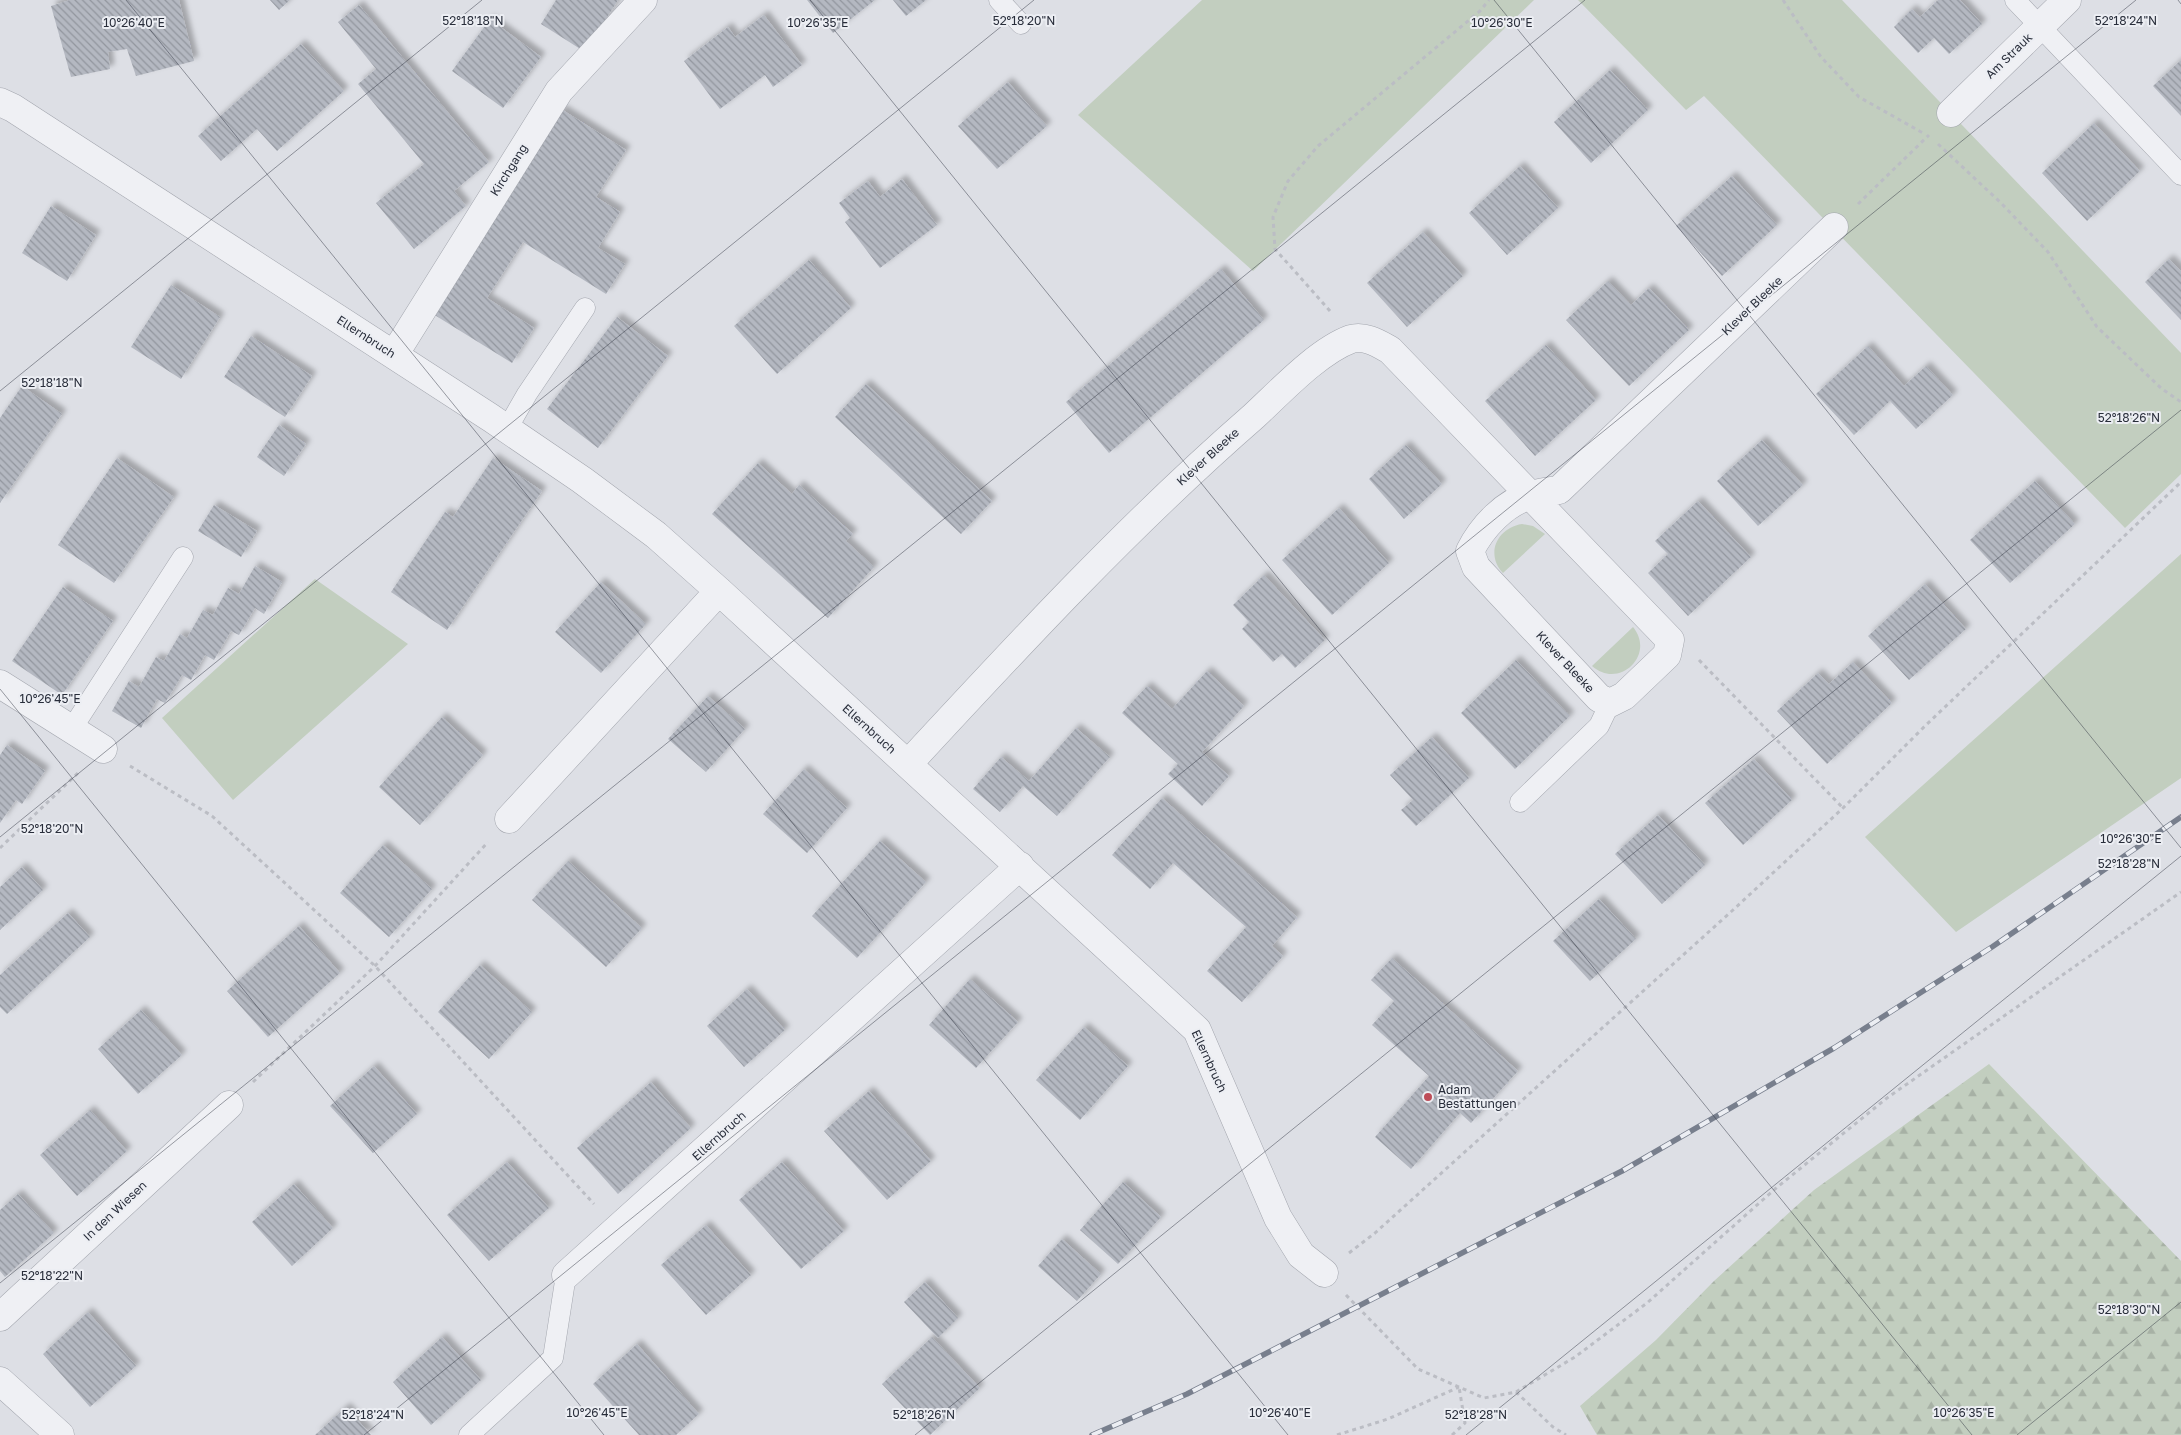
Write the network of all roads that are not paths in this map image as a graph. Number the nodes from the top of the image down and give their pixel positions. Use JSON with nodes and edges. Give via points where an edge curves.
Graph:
{"nodes":[{"id":1,"x":643,"y":0,"type":"edge"},
{"id":2,"x":999,"y":0,"type":"edge"},
{"id":3,"x":2015,"y":0,"type":"edge"},
{"id":4,"x":2067,"y":0,"type":"edge"},
{"id":5,"x":1021,"y":24,"type":"dead end"},
{"id":6,"x":2040,"y":26,"type":"junction"},
{"id":7,"x":0,"y":102,"type":"edge"},
{"id":8,"x":1951,"y":113,"type":"road end"},
{"id":9,"x":2181,"y":175,"type":"edge"},
{"id":10,"x":1834,"y":227,"type":"road end"},
{"id":11,"x":585,"y":308,"type":"dead end"},
{"id":12,"x":394,"y":355,"type":"junction"},
{"id":13,"x":507,"y":429,"type":"junction"},
{"id":14,"x":1531,"y":495,"type":"junction"},
{"id":15,"x":183,"y":557,"type":"dead end"},
{"id":16,"x":719,"y":591,"type":"junction"},
{"id":17,"x":0,"y":684,"type":"edge"},
{"id":18,"x":1610,"y":703,"type":"junction"},
{"id":19,"x":71,"y":730,"type":"junction"},
{"id":20,"x":103,"y":749,"type":"road end"},
{"id":21,"x":908,"y":764,"type":"junction"},
{"id":22,"x":1520,"y":802,"type":"dead end"},
{"id":23,"x":509,"y":819,"type":"road end"},
{"id":24,"x":1020,"y":866,"type":"junction"},
{"id":25,"x":229,"y":1105,"type":"road end"},
{"id":26,"x":1324,"y":1273,"type":"road end"},
{"id":27,"x":566,"y":1275,"type":"joint"},
{"id":28,"x":0,"y":1317,"type":"edge"},
{"id":29,"x":0,"y":1381,"type":"edge"},
{"id":30,"x":60,"y":1435,"type":"edge"},
{"id":31,"x":470,"y":1435,"type":"edge"}],
"edges":[{"from":1,"to":12,"type":"street","name":"Kirchgang","via":[[559,91]]},
{"from":2,"to":5,"type":"lane"},
{"from":3,"to":6,"type":"lane"},
{"from":4,"to":6,"type":"street","name":"Am Strauk"},
{"from":6,"to":8,"type":"street","name":"Am Strauk"},
{"from":6,"to":9,"type":"lane"},
{"from":7,"to":12,"type":"street","name":"Ellernbruch"},
{"from":10,"to":14,"type":"street","name":"Klever Bleeke","via":[[1559,490]]},
{"from":11,"to":13,"type":"lane"},
{"from":12,"to":13,"type":"street","name":"Ellernbruch"},
{"from":13,"to":16,"type":"street","name":"Ellernbruch","via":[[656,535]]},
{"from":14,"to":18,"type":"street","via":[[1670,640],[1667,655],[1624,696]]},
{"from":14,"to":18,"type":"street","name":"Klever Bleeke","via":[[1509,505],[1478,534],[1470,551],[1476,567],[1599,698]]},
{"from":14,"to":21,"type":"street","name":"Klever Bleeke","via":[[1390,350],[1372,340],[1353,338],[1324,354],[1191,471],[1050,610]]},
{"from":15,"to":19,"type":"lane"},
{"from":16,"to":21,"type":"street","name":"Ellernbruch"},
{"from":16,"to":23,"type":"street"},
{"from":17,"to":19,"type":"street"},
{"from":18,"to":22,"type":"lane","via":[[1599,726]]},
{"from":19,"to":20,"type":"street"},
{"from":21,"to":24,"type":"street","name":"Ellernbruch"},
{"from":24,"to":26,"type":"street","name":"Ellernbruch","via":[[1197,1030],[1278,1218],[1301,1255]]},
{"from":24,"to":27,"type":"street","name":"Ellernbruch"},
{"from":25,"to":28,"type":"street","name":"In den Wiesen"},
{"from":27,"to":31,"type":"lane","name":"Ellernbruch","via":[[553,1358]]},
{"from":29,"to":30,"type":"street"}]}
